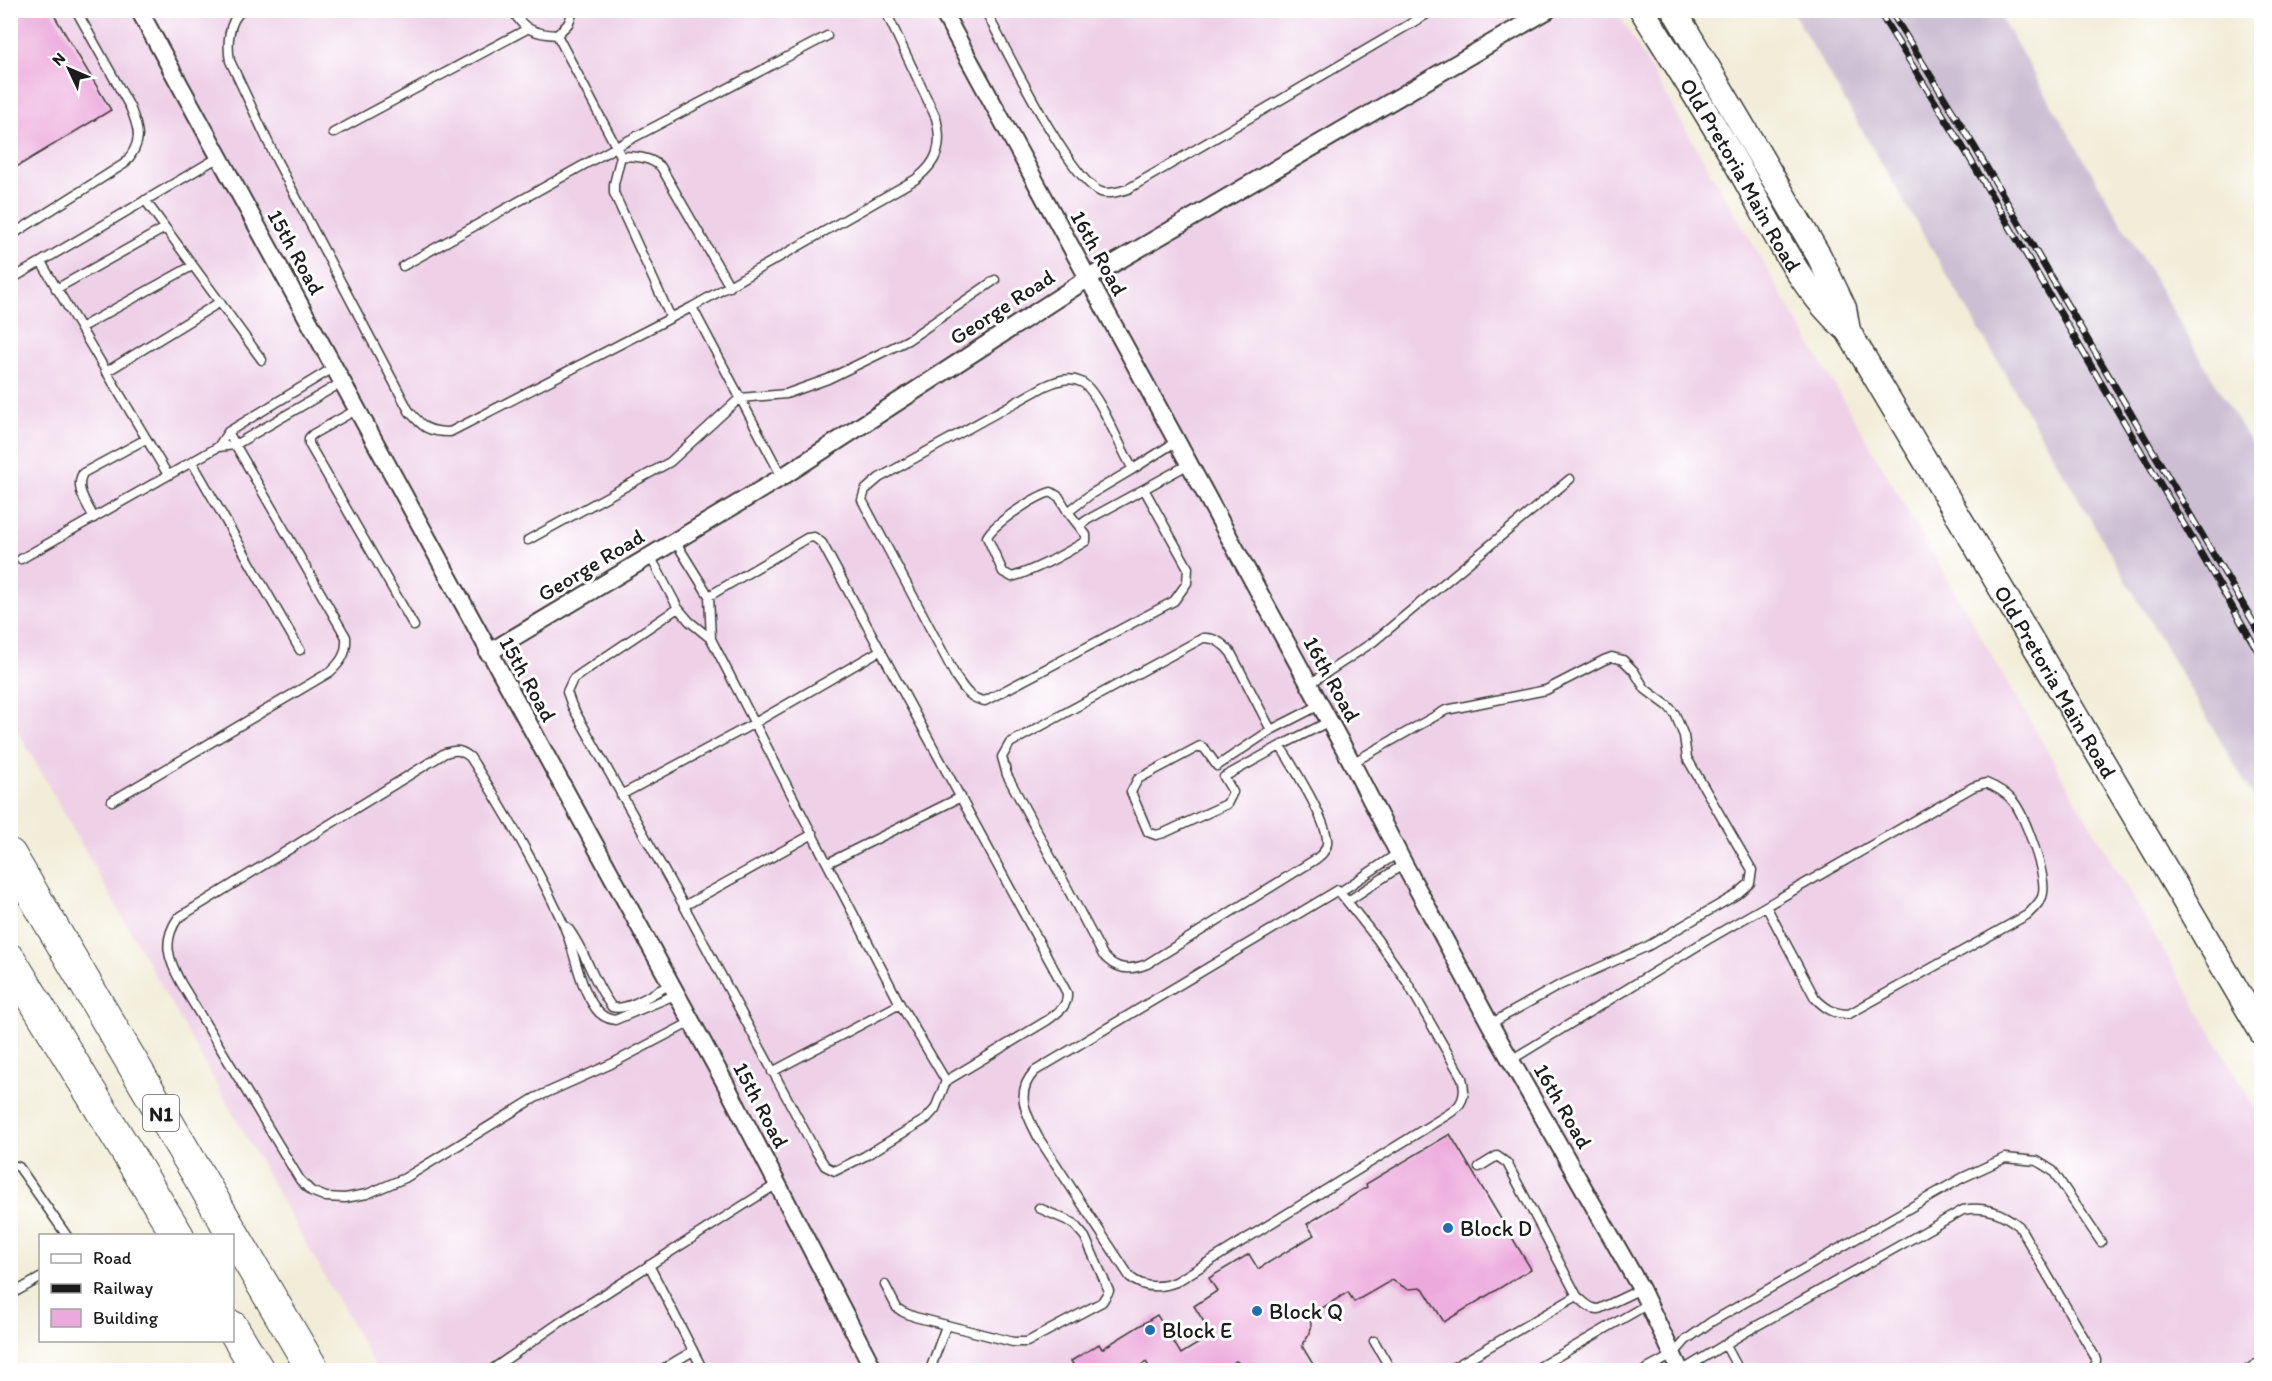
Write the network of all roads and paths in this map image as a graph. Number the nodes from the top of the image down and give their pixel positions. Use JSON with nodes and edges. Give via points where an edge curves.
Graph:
{"nodes":[{"id":1,"x":76,"y":10,"type":"edge"},
{"id":2,"x":139,"y":10,"type":"edge"},
{"id":3,"x":242,"y":10,"type":"edge"},
{"id":4,"x":513,"y":10,"type":"edge"},
{"id":5,"x":574,"y":10,"type":"edge"},
{"id":6,"x":885,"y":10,"type":"edge"},
{"id":7,"x":942,"y":10,"type":"edge"},
{"id":8,"x":985,"y":10,"type":"edge"},
{"id":9,"x":1434,"y":10,"type":"edge"},
{"id":10,"x":1548,"y":10,"type":"edge"},
{"id":11,"x":1642,"y":10,"type":"edge"},
{"id":12,"x":1674,"y":10,"type":"edge"},
{"id":13,"x":527,"y":29,"type":"junction"},
{"id":14,"x":557,"y":35,"type":"junction"},
{"id":15,"x":827,"y":36,"type":"dead end"},
{"id":16,"x":333,"y":133,"type":"dead end"},
{"id":17,"x":616,"y":147,"type":"junction"},
{"id":18,"x":621,"y":156,"type":"junction"},
{"id":19,"x":219,"y":157,"type":"junction"},
{"id":20,"x":145,"y":200,"type":"junction"},
{"id":21,"x":165,"y":228,"type":"junction"},
{"id":22,"x":10,"y":236,"type":"edge"},
{"id":23,"x":41,"y":262,"type":"junction"},
{"id":24,"x":192,"y":266,"type":"junction"},
{"id":25,"x":403,"y":266,"type":"dead end"},
{"id":26,"x":1087,"y":279,"type":"junction"},
{"id":27,"x":10,"y":280,"type":"edge"},
{"id":28,"x":995,"y":280,"type":"dead end"},
{"id":29,"x":730,"y":287,"type":"junction"},
{"id":30,"x":56,"y":289,"type":"junction"},
{"id":31,"x":220,"y":302,"type":"junction"},
{"id":32,"x":692,"y":307,"type":"junction"},
{"id":33,"x":671,"y":318,"type":"junction"},
{"id":34,"x":80,"y":328,"type":"junction"},
{"id":35,"x":1848,"y":331,"type":"junction"},
{"id":36,"x":262,"y":360,"type":"dead end"},
{"id":37,"x":106,"y":372,"type":"junction"},
{"id":38,"x":337,"y":375,"type":"junction"},
{"id":39,"x":740,"y":398,"type":"junction"},
{"id":40,"x":356,"y":410,"type":"junction"},
{"id":41,"x":228,"y":432,"type":"junction"},
{"id":42,"x":146,"y":439,"type":"junction"},
{"id":43,"x":1177,"y":441,"type":"junction"},
{"id":44,"x":235,"y":445,"type":"junction"},
{"id":45,"x":218,"y":447,"type":"junction"},
{"id":46,"x":192,"y":462,"type":"junction"},
{"id":47,"x":1189,"y":464,"type":"junction"},
{"id":48,"x":1133,"y":469,"type":"junction"},
{"id":49,"x":168,"y":475,"type":"junction"},
{"id":50,"x":782,"y":477,"type":"junction"},
{"id":51,"x":1570,"y":479,"type":"dead end"},
{"id":52,"x":1144,"y":489,"type":"junction"},
{"id":53,"x":1068,"y":512,"type":"junction"},
{"id":54,"x":94,"y":518,"type":"junction"},
{"id":55,"x":1079,"y":526,"type":"junction"},
{"id":56,"x":528,"y":540,"type":"dead end"},
{"id":57,"x":675,"y":541,"type":"junction"},
{"id":58,"x":650,"y":556,"type":"junction"},
{"id":59,"x":21,"y":559,"type":"dead end"},
{"id":60,"x":709,"y":596,"type":"junction"},
{"id":61,"x":678,"y":608,"type":"junction"},
{"id":62,"x":414,"y":626,"type":"dead end"},
{"id":63,"x":711,"y":639,"type":"junction"},
{"id":64,"x":300,"y":650,"type":"dead end"},
{"id":65,"x":881,"y":650,"type":"junction"},
{"id":66,"x":488,"y":652,"type":"junction"},
{"id":67,"x":1308,"y":685,"type":"junction"},
{"id":68,"x":1320,"y":705,"type":"junction"},
{"id":69,"x":1330,"y":721,"type":"junction"},
{"id":70,"x":753,"y":724,"type":"junction"},
{"id":71,"x":1271,"y":730,"type":"junction"},
{"id":72,"x":1280,"y":746,"type":"junction"},
{"id":73,"x":1352,"y":763,"type":"junction"},
{"id":74,"x":1217,"y":766,"type":"junction"},
{"id":75,"x":1224,"y":777,"type":"junction"},
{"id":76,"x":621,"y":795,"type":"junction"},
{"id":77,"x":961,"y":797,"type":"junction"},
{"id":78,"x":112,"y":801,"type":"dead end"},
{"id":79,"x":813,"y":834,"type":"junction"},
{"id":80,"x":10,"y":855,"type":"edge"},
{"id":81,"x":1401,"y":859,"type":"junction"},
{"id":82,"x":828,"y":863,"type":"junction"},
{"id":83,"x":1340,"y":892,"type":"junction"},
{"id":84,"x":1348,"y":901,"type":"junction"},
{"id":85,"x":684,"y":906,"type":"junction"},
{"id":86,"x":1766,"y":906,"type":"junction"},
{"id":87,"x":562,"y":920,"type":"junction"},
{"id":88,"x":10,"y":960,"type":"edge"},
{"id":89,"x":672,"y":990,"type":"junction"},
{"id":90,"x":900,"y":1004,"type":"junction"},
{"id":91,"x":691,"y":1022,"type":"junction"},
{"id":92,"x":1490,"y":1024,"type":"junction"},
{"id":93,"x":2262,"y":1033,"type":"edge"},
{"id":94,"x":1511,"y":1060,"type":"junction"},
{"id":95,"x":772,"y":1072,"type":"junction"},
{"id":96,"x":946,"y":1081,"type":"junction"},
{"id":97,"x":10,"y":1164,"type":"edge"},
{"id":98,"x":1479,"y":1167,"type":"dead end"},
{"id":99,"x":777,"y":1184,"type":"junction"},
{"id":100,"x":1039,"y":1208,"type":"dead end"},
{"id":101,"x":66,"y":1234,"type":"edge"},
{"id":102,"x":177,"y":1234,"type":"edge"},
{"id":103,"x":233,"y":1234,"type":"edge"},
{"id":104,"x":234,"y":1236,"type":"edge"},
{"id":105,"x":2101,"y":1242,"type":"dead end"},
{"id":106,"x":649,"y":1265,"type":"junction"},
{"id":107,"x":39,"y":1279,"type":"edge"},
{"id":108,"x":885,"y":1285,"type":"dead end"},
{"id":109,"x":10,"y":1295,"type":"edge"},
{"id":110,"x":1577,"y":1296,"type":"junction"},
{"id":111,"x":1645,"y":1296,"type":"junction"},
{"id":112,"x":946,"y":1326,"type":"junction"},
{"id":113,"x":234,"y":1330,"type":"edge"},
{"id":114,"x":1374,"y":1341,"type":"dead end"},
{"id":115,"x":1725,"y":1344,"type":"junction"},
{"id":116,"x":693,"y":1351,"type":"junction"},
{"id":117,"x":1673,"y":1355,"type":"junction"},
{"id":118,"x":2262,"y":1360,"type":"edge"},
{"id":119,"x":258,"y":1371,"type":"edge"},
{"id":120,"x":313,"y":1371,"type":"edge"},
{"id":121,"x":491,"y":1371,"type":"edge"},
{"id":122,"x":661,"y":1371,"type":"edge"},
{"id":123,"x":703,"y":1371,"type":"edge"},
{"id":124,"x":874,"y":1371,"type":"edge"},
{"id":125,"x":930,"y":1371,"type":"edge"},
{"id":126,"x":1391,"y":1371,"type":"edge"},
{"id":127,"x":1449,"y":1371,"type":"edge"},
{"id":128,"x":1534,"y":1371,"type":"edge"},
{"id":129,"x":1645,"y":1371,"type":"edge"},
{"id":130,"x":1682,"y":1371,"type":"edge"},
{"id":131,"x":1739,"y":1371,"type":"edge"},
{"id":132,"x":2096,"y":1371,"type":"edge"},
{"id":133,"x":2247,"y":1371,"type":"edge"}],
"edges":[{"from":1,"to":22,"type":"lane","via":[[130,106],[139,139],[124,164]]},
{"from":2,"to":19,"type":"street","name":"15th Road"},
{"from":3,"to":33,"type":"lane","via":[[232,25],[230,61],[277,161],[408,411],[423,427],[450,432]]},
{"from":4,"to":13,"type":"lane"},
{"from":5,"to":14,"type":"lane"},
{"from":6,"to":29,"type":"lane","via":[[936,118],[940,133],[935,158],[916,179]]},
{"from":7,"to":26,"type":"street","name":"16th Road"},
{"from":8,"to":9,"type":"lane","via":[[1066,156],[1082,178],[1103,193],[1128,189]]},
{"from":10,"to":26,"type":"street","name":"George Road"},
{"from":11,"to":35,"type":"main road","name":"Old Pretoria Main Road","via":[[1795,266],[1823,307]]},
{"from":12,"to":35,"type":"main road","name":"Old Pretoria Main Road","via":[[1814,247],[1838,292]]},
{"from":13,"to":14,"type":"lane"},
{"from":13,"to":16,"type":"lane"},
{"from":14,"to":17,"type":"lane"},
{"from":15,"to":17,"type":"lane"},
{"from":17,"to":18,"type":"lane"},
{"from":17,"to":25,"type":"lane"},
{"from":18,"to":29,"type":"lane","via":[[645,157],[661,167]]},
{"from":18,"to":33,"type":"lane","via":[[614,193]]},
{"from":19,"to":20,"type":"lane"},
{"from":19,"to":38,"type":"street","name":"15th Road"},
{"from":20,"to":21,"type":"lane"},
{"from":20,"to":23,"type":"lane"},
{"from":21,"to":24,"type":"lane"},
{"from":21,"to":30,"type":"lane"},
{"from":23,"to":27,"type":"lane"},
{"from":23,"to":30,"type":"lane"},
{"from":24,"to":31,"type":"lane"},
{"from":24,"to":34,"type":"lane"},
{"from":26,"to":43,"type":"street","name":"16th Road"},
{"from":26,"to":50,"type":"street","name":"George Road"},
{"from":28,"to":39,"type":"lane","via":[[908,340],[828,379],[786,394]]},
{"from":29,"to":32,"type":"lane"},
{"from":30,"to":34,"type":"lane"},
{"from":31,"to":36,"type":"lane"},
{"from":31,"to":37,"type":"lane"},
{"from":32,"to":33,"type":"lane"},
{"from":32,"to":39,"type":"lane"},
{"from":34,"to":37,"type":"lane"},
{"from":35,"to":93,"type":"main road","name":"Old Pretoria Main Road"},
{"from":37,"to":42,"type":"lane"},
{"from":38,"to":40,"type":"street","name":"15th Road"},
{"from":38,"to":41,"type":"lane"},
{"from":38,"to":44,"type":"lane"},
{"from":39,"to":50,"type":"lane"},
{"from":39,"to":56,"type":"lane","via":[[670,462]]},
{"from":40,"to":62,"type":"lane","via":[[313,434],[309,444]]},
{"from":40,"to":66,"type":"street","name":"15th Road"},
{"from":41,"to":44,"type":"lane"},
{"from":41,"to":45,"type":"lane"},
{"from":42,"to":49,"type":"lane"},
{"from":42,"to":54,"type":"lane","via":[[83,474],[79,488]]},
{"from":43,"to":47,"type":"street","name":"16th Road"},
{"from":43,"to":48,"type":"lane"},
{"from":44,"to":45,"type":"lane"},
{"from":44,"to":78,"type":"lane","via":[[346,637],[347,650],[330,672]]},
{"from":45,"to":46,"type":"lane"},
{"from":46,"to":49,"type":"lane"},
{"from":46,"to":64,"type":"lane"},
{"from":47,"to":52,"type":"lane"},
{"from":47,"to":67,"type":"street","name":"16th Road"},
{"from":48,"to":52,"type":"lane","via":[[1087,386],[1066,379],[1045,386],[879,478],[865,490],[862,500],[956,677],[970,696],[985,701],[1174,601],[1182,593],[1188,583],[1188,568]]},
{"from":48,"to":53,"type":"lane"},
{"from":49,"to":54,"type":"lane"},
{"from":50,"to":57,"type":"street","name":"George Road"},
{"from":51,"to":67,"type":"lane","via":[[1373,642]]},
{"from":52,"to":55,"type":"lane"},
{"from":53,"to":55,"type":"lane"},
{"from":53,"to":55,"type":"lane","via":[[1051,492],[990,532],[989,545],[1003,572],[1012,577],[1054,560],[1087,538]]},
{"from":54,"to":59,"type":"lane"},
{"from":57,"to":58,"type":"street","name":"George Road"},
{"from":57,"to":60,"type":"lane"},
{"from":58,"to":61,"type":"lane"},
{"from":58,"to":66,"type":"street","name":"George Road"},
{"from":60,"to":63,"type":"lane"},
{"from":60,"to":65,"type":"lane","via":[[795,543],[814,537],[831,557]]},
{"from":61,"to":63,"type":"lane"},
{"from":61,"to":76,"type":"lane","via":[[569,685],[572,706]]},
{"from":63,"to":70,"type":"lane"},
{"from":65,"to":70,"type":"lane"},
{"from":65,"to":77,"type":"lane"},
{"from":66,"to":89,"type":"street","name":"15th Road"},
{"from":67,"to":68,"type":"street","name":"16th Road"},
{"from":68,"to":69,"type":"street","name":"16th Road"},
{"from":68,"to":71,"type":"lane"},
{"from":69,"to":72,"type":"lane"},
{"from":69,"to":73,"type":"street","name":"16th Road"},
{"from":70,"to":76,"type":"lane"},
{"from":70,"to":79,"type":"lane"},
{"from":71,"to":72,"type":"lane","via":[[1231,654],[1209,637],[1190,643],[1010,743],[1005,750],[1003,764],[1007,775],[1111,963],[1129,970],[1147,964],[1325,850],[1324,825]]},
{"from":71,"to":74,"type":"lane"},
{"from":72,"to":75,"type":"lane"},
{"from":73,"to":81,"type":"street","name":"16th Road"},
{"from":73,"to":92,"type":"lane","via":[[1446,710],[1546,690],[1612,657],[1629,665],[1645,689],[1675,714],[1688,758],[1752,870],[1750,883],[1648,946],[1558,986]]},
{"from":74,"to":75,"type":"lane"},
{"from":74,"to":75,"type":"lane","via":[[1200,746],[1138,779],[1131,792],[1148,832],[1164,833],[1227,804],[1233,792]]},
{"from":76,"to":85,"type":"lane"},
{"from":77,"to":82,"type":"lane"},
{"from":77,"to":96,"type":"lane","via":[[1063,985],[1068,1001],[1048,1020]]},
{"from":79,"to":82,"type":"lane"},
{"from":79,"to":85,"type":"lane"},
{"from":80,"to":103,"type":"highway","number":"N1"},
{"from":81,"to":83,"type":"lane"},
{"from":81,"to":84,"type":"lane"},
{"from":81,"to":92,"type":"street","name":"16th Road"},
{"from":82,"to":90,"type":"lane"},
{"from":83,"to":84,"type":"lane"},
{"from":83,"to":84,"type":"lane","via":[[1334,891],[1029,1077],[1022,1096],[1027,1117],[1137,1283],[1162,1287],[1176,1282],[1447,1115],[1463,1100],[1464,1085],[1457,1068],[1407,982]]},
{"from":85,"to":95,"type":"lane"},
{"from":86,"to":86,"type":"lane","via":[[1986,783],[2002,790],[2014,802],[2043,877],[2042,897],[2027,915],[1849,1014],[1836,1014],[1815,998]]},
{"from":86,"to":94,"type":"lane"},
{"from":87,"to":89,"type":"lane","via":[[612,1006],[621,1008]]},
{"from":87,"to":89,"type":"lane","via":[[584,989],[605,1017],[627,1017]]},
{"from":87,"to":91,"type":"lane","via":[[479,771],[470,757],[454,750],[178,918],[167,940],[167,954],[300,1180],[311,1191],[326,1197],[367,1194],[405,1178],[535,1098]]},
{"from":88,"to":102,"type":"highway","number":"N1"},
{"from":89,"to":91,"type":"street","name":"15th Road"},
{"from":90,"to":95,"type":"lane"},
{"from":90,"to":96,"type":"lane"},
{"from":91,"to":99,"type":"street","name":"15th Road"},
{"from":92,"to":94,"type":"street","name":"16th Road"},
{"from":94,"to":111,"type":"street","name":"16th Road"},
{"from":95,"to":96,"type":"lane","via":[[825,1166],[835,1171],[926,1119],[935,1109]]},
{"from":97,"to":101,"type":"lane","via":[[20,1167]]},
{"from":98,"to":110,"type":"lane","via":[[1497,1156],[1507,1163]]},
{"from":99,"to":106,"type":"lane"},
{"from":99,"to":124,"type":"street","name":"15th Road"},
{"from":100,"to":112,"type":"lane","via":[[1073,1223],[1085,1237],[1108,1291],[1102,1302],[1027,1342]]},
{"from":104,"to":120,"type":"highway","number":"N1"},
{"from":105,"to":117,"type":"lane","via":[[2053,1171],[2037,1161],[2005,1158],[1962,1178],[1711,1322]]},
{"from":106,"to":116,"type":"lane"},
{"from":106,"to":121,"type":"lane"},
{"from":107,"to":109,"type":"lane"},
{"from":108,"to":112,"type":"lane","via":[[897,1308]]},
{"from":110,"to":111,"type":"lane","via":[[1598,1309]]},
{"from":110,"to":127,"type":"lane"},
{"from":111,"to":117,"type":"street","name":"16th Road"},
{"from":111,"to":128,"type":"lane"},
{"from":112,"to":125,"type":"lane"},
{"from":113,"to":119,"type":"highway"},
{"from":114,"to":126,"type":"lane"},
{"from":115,"to":130,"type":"lane"},
{"from":115,"to":131,"type":"lane"},
{"from":115,"to":132,"type":"lane","via":[[1963,1210],[1978,1207],[2005,1215],[2019,1226],[2094,1355]]},
{"from":116,"to":122,"type":"lane"},
{"from":116,"to":123,"type":"lane"},
{"from":117,"to":129,"type":"lane"},
{"from":117,"to":130,"type":"street","name":"16th Road"},
{"from":118,"to":133,"type":"lane"}]}
